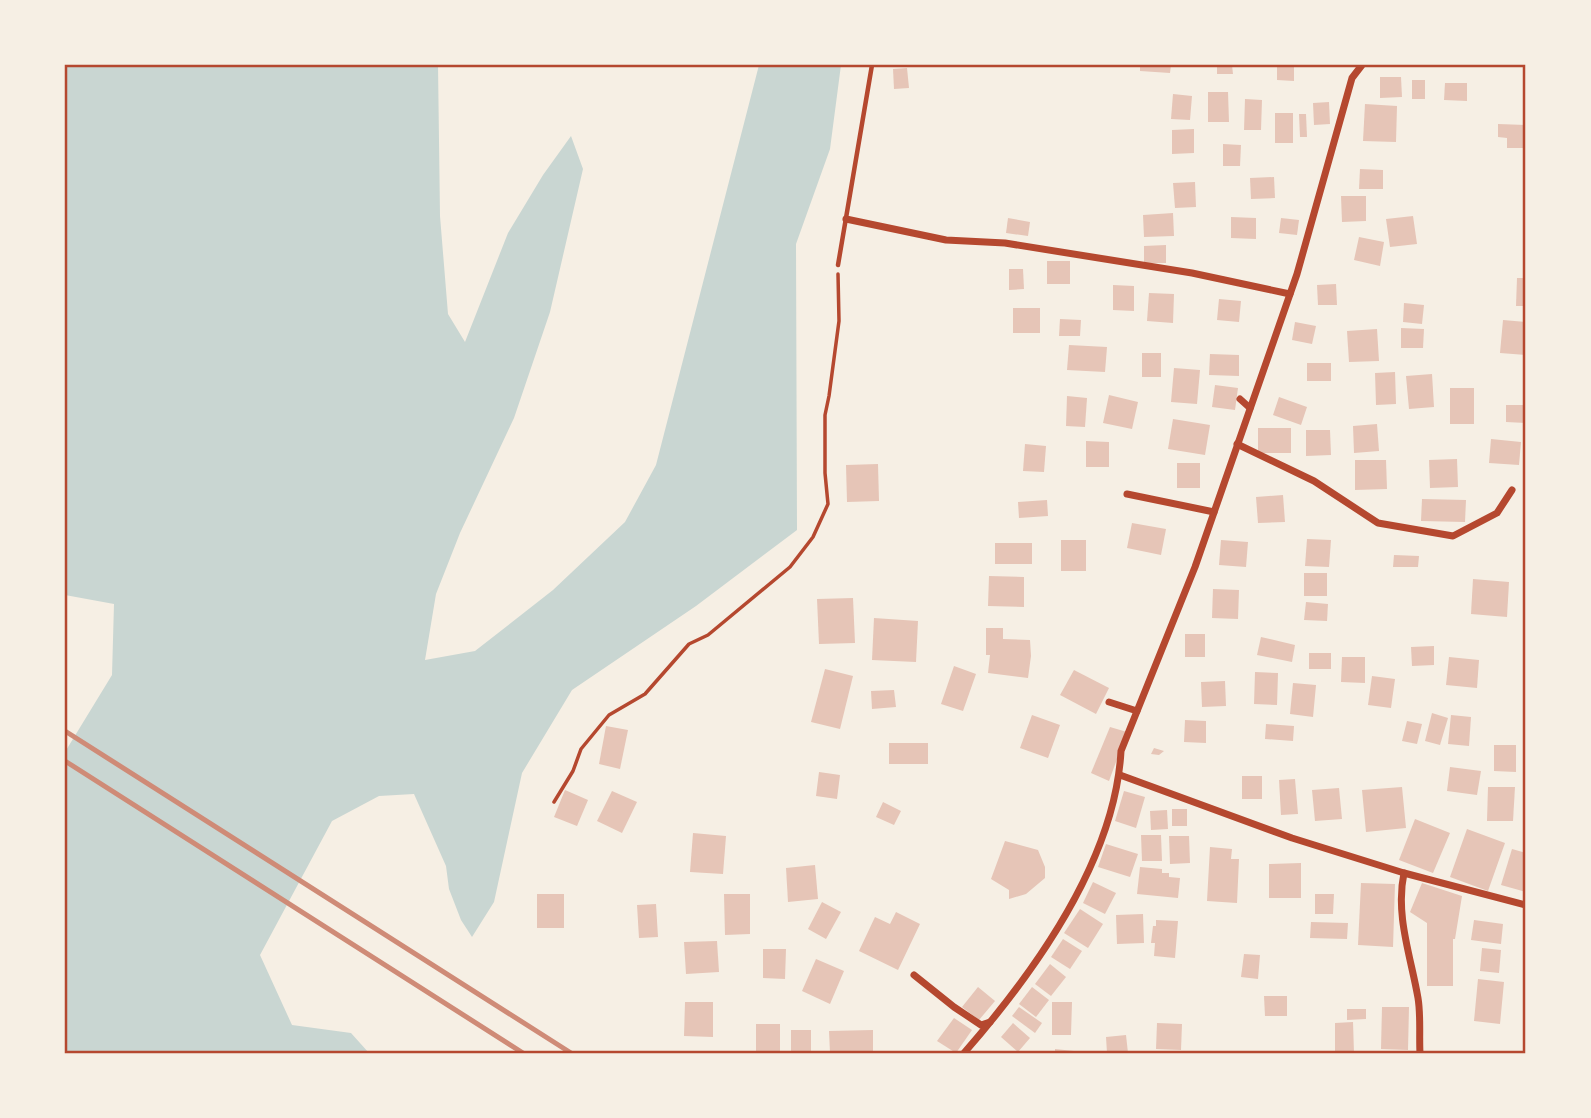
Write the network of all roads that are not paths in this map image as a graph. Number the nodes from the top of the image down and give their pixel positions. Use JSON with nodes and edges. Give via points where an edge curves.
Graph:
{"nodes":[{"id":1,"x":872,"y":65,"type":"edge"},
{"id":2,"x":1362,"y":65,"type":"edge"},
{"id":3,"x":846,"y":219,"type":"junction"},
{"id":4,"x":838,"y":265,"type":"road end"},
{"id":5,"x":1290,"y":294,"type":"junction"},
{"id":6,"x":1240,"y":399,"type":"dead end"},
{"id":7,"x":1250,"y":408,"type":"junction"},
{"id":8,"x":1237,"y":444,"type":"junction"},
{"id":9,"x":1512,"y":490,"type":"dead end"},
{"id":10,"x":1127,"y":494,"type":"dead end"},
{"id":11,"x":1214,"y":512,"type":"junction"},
{"id":12,"x":1109,"y":702,"type":"dead end"},
{"id":13,"x":1137,"y":711,"type":"junction"},
{"id":14,"x":1120,"y":775,"type":"junction"},
{"id":15,"x":1404,"y":873,"type":"junction"},
{"id":16,"x":1526,"y":905,"type":"edge"},
{"id":17,"x":914,"y":975,"type":"dead end"},
{"id":18,"x":991,"y":1022,"type":"junction"},
{"id":19,"x":964,"y":1053,"type":"edge"},
{"id":20,"x":1420,"y":1053,"type":"edge"}],
"edges":[{"from":1,"to":3,"type":"lane"},
{"from":2,"to":5,"type":"street","via":[[1352,78]]},
{"from":3,"to":4,"type":"lane"},
{"from":3,"to":5,"type":"street","via":[[946,240],[1005,243],[1192,273]]},
{"from":5,"to":7,"type":"street"},
{"from":6,"to":7,"type":"street"},
{"from":7,"to":8,"type":"street"},
{"from":8,"to":9,"type":"street","via":[[1314,481],[1378,523],[1452,536],[1497,513]]},
{"from":8,"to":11,"type":"street"},
{"from":10,"to":11,"type":"street"},
{"from":11,"to":13,"type":"street"},
{"from":12,"to":13,"type":"street"},
{"from":13,"to":14,"type":"street","via":[[1121,751]]},
{"from":14,"to":15,"type":"street"},
{"from":14,"to":18,"type":"street","via":[[1102,840],[1063,919]]},
{"from":15,"to":16,"type":"street"},
{"from":15,"to":20,"type":"street","via":[[1402,914],[1418,997]]},
{"from":17,"to":18,"type":"street","via":[[981,1025]]},
{"from":18,"to":19,"type":"street"}]}
